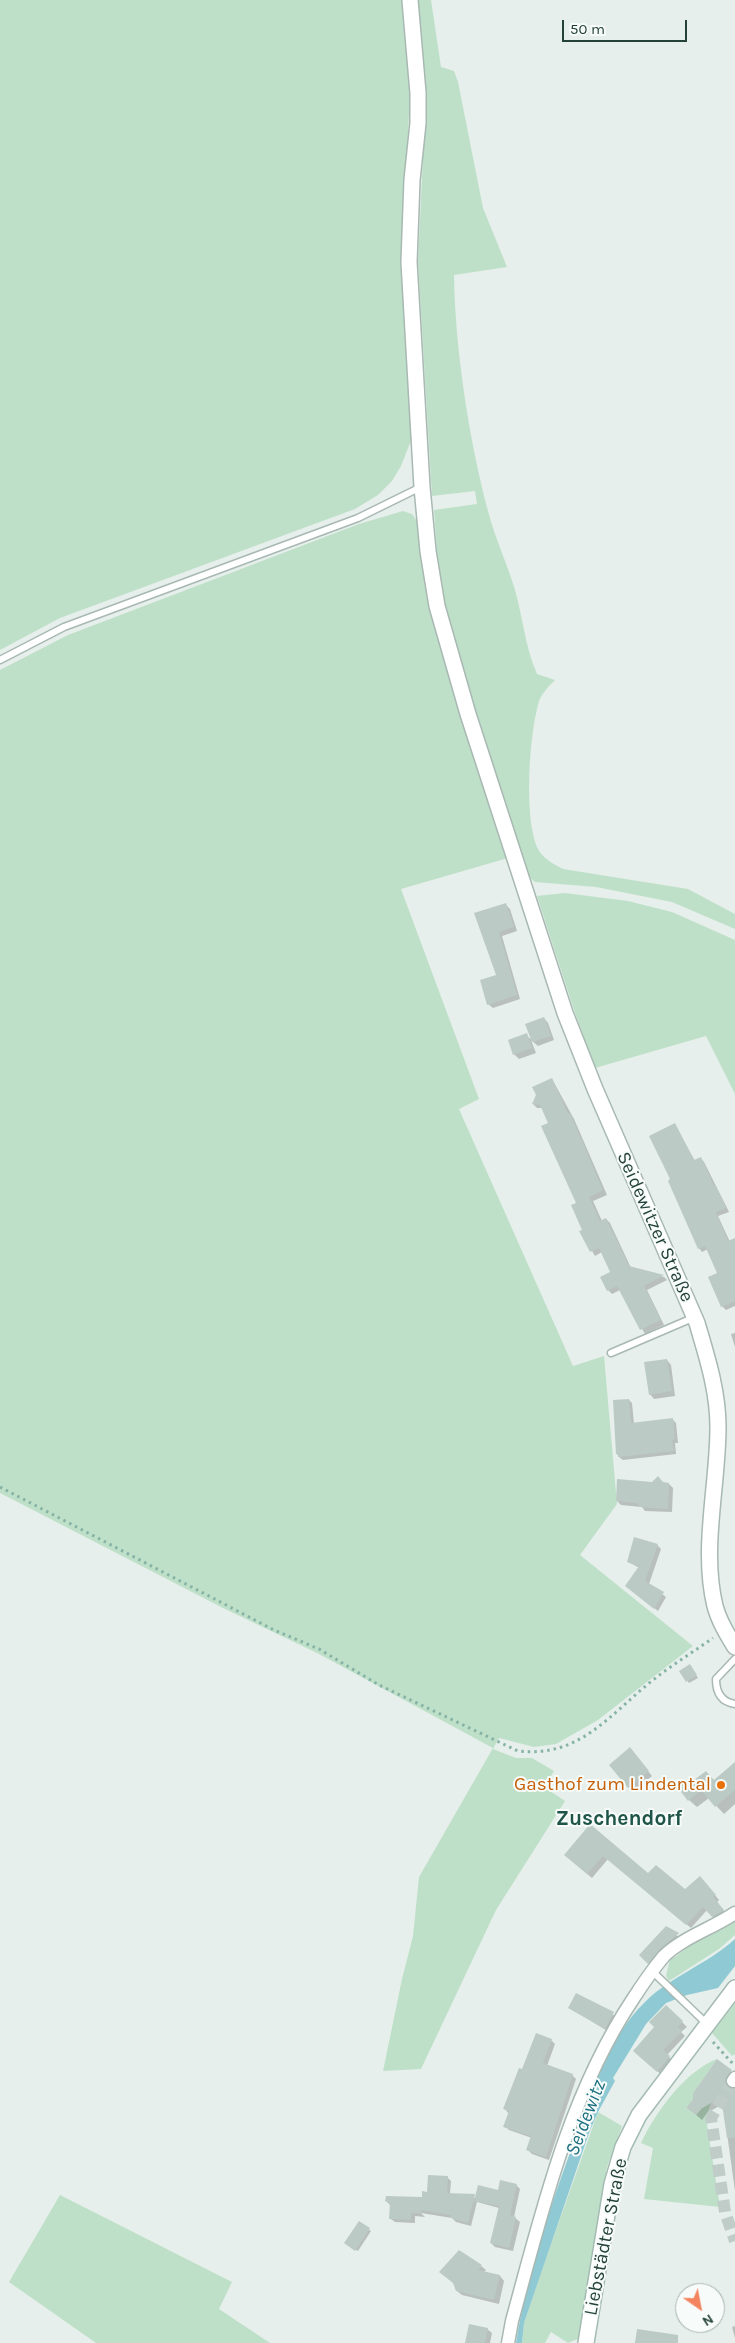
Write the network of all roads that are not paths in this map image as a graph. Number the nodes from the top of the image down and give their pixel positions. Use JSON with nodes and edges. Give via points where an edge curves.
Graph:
{"nodes":[{"id":1,"x":410,"y":0,"type":"edge"},
{"id":2,"x":422,"y":487,"type":"junction"},
{"id":3,"x":0,"y":660,"type":"edge"},
{"id":4,"x":695,"y":1317,"type":"junction"},
{"id":5,"x":611,"y":1353,"type":"dead end"},
{"id":6,"x":735,"y":1647,"type":"edge"},
{"id":7,"x":735,"y":1658,"type":"edge"},
{"id":8,"x":735,"y":1704,"type":"edge"},
{"id":9,"x":735,"y":1913,"type":"edge"},
{"id":10,"x":657,"y":1976,"type":"junction"},
{"id":11,"x":735,"y":1988,"type":"edge"},
{"id":12,"x":705,"y":2028,"type":"junction"},
{"id":13,"x":508,"y":2343,"type":"edge"},
{"id":14,"x":586,"y":2343,"type":"edge"}],
"edges":[{"from":1,"to":2,"type":"street","name":"Seidewitzer Straße","via":[[418,123],[412,180],[410,262]]},
{"from":2,"to":3,"type":"lane","via":[[358,518],[64,627]]},
{"from":2,"to":4,"type":"street","name":"Seidewitzer Straße","via":[[437,606],[468,714],[565,1013]]},
{"from":4,"to":5,"type":"lane"},
{"from":4,"to":6,"type":"street","name":"Seidewitzer Straße","via":[[716,1395],[718,1427],[710,1582],[715,1608]]},
{"from":7,"to":8,"type":"lane","via":[[716,1679],[721,1698]]},
{"from":9,"to":10,"type":"street","via":[[715,1927],[679,1943],[663,1957]]},
{"from":10,"to":12,"type":"lane"},
{"from":10,"to":13,"type":"street","via":[[620,2020],[595,2064],[548,2193]]},
{"from":11,"to":12,"type":"street","name":"Liebstädter Straße"},
{"from":12,"to":14,"type":"street","name":"Liebstädter Straße","via":[[639,2115],[623,2147],[612,2184]]}]}
